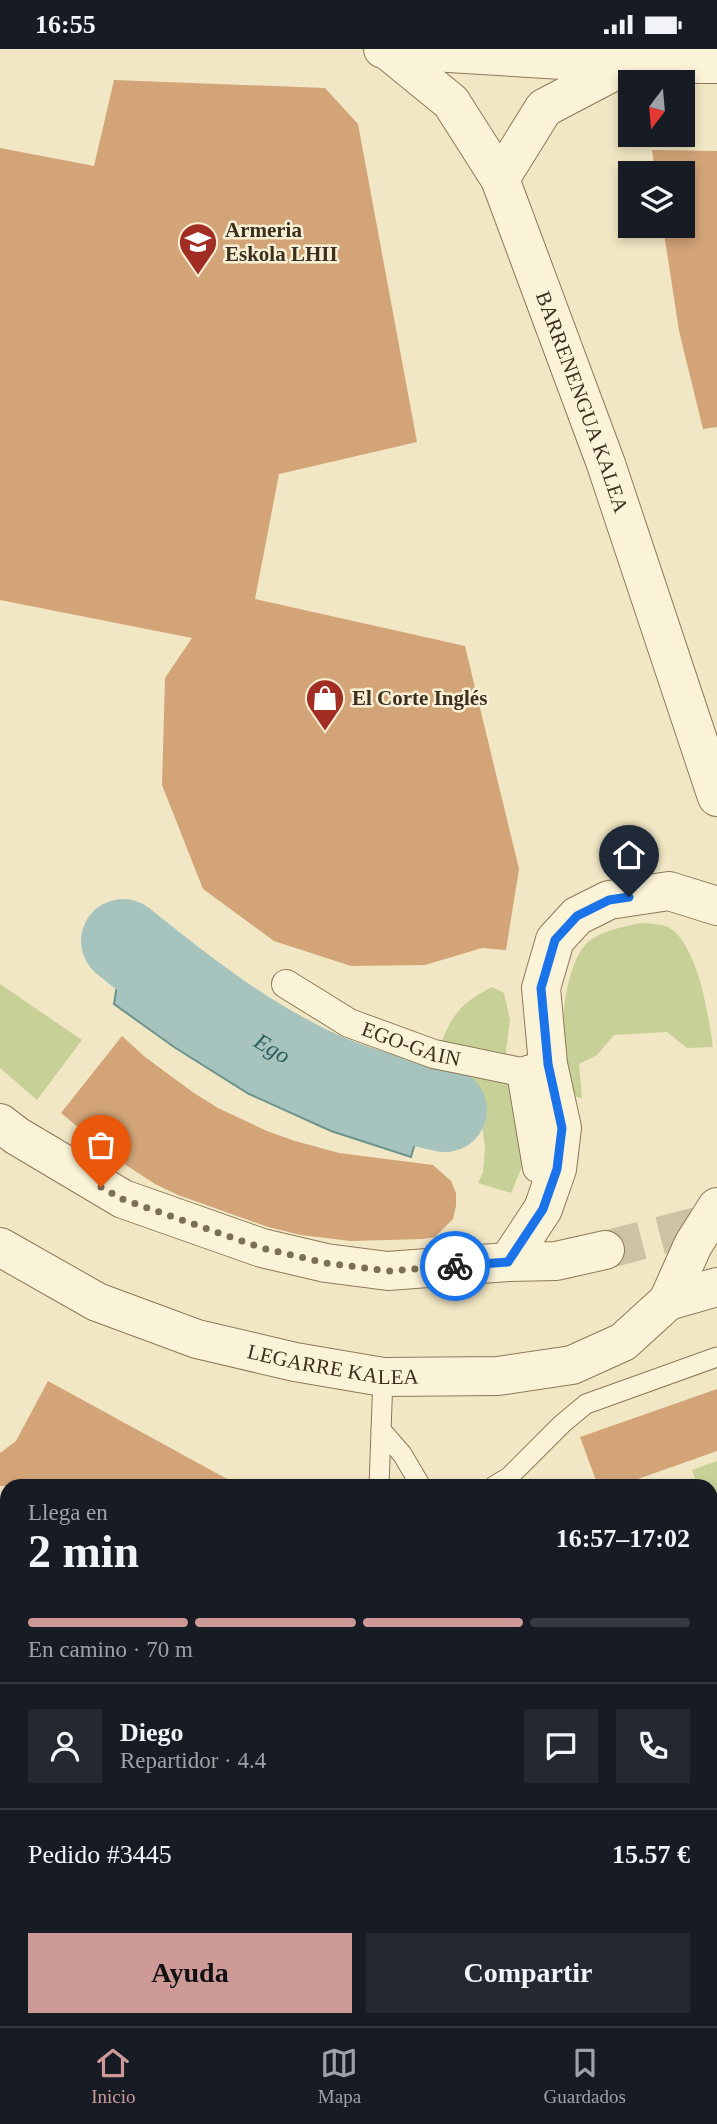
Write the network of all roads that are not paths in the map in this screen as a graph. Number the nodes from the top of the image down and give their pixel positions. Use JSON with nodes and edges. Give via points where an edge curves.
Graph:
{"nodes":[{"id":1,"x":385,"y":49,"type":"edge"},
{"id":2,"x":628,"y":64,"type":"junction"},
{"id":3,"x":717,"y":64,"type":"edge"},
{"id":4,"x":500,"y":179,"type":"junction"},
{"id":5,"x":717,"y":797,"type":"edge"},
{"id":6,"x":717,"y":906,"type":"edge"},
{"id":7,"x":286,"y":984,"type":"dead end"},
{"id":8,"x":534,"y":1068,"type":"junction"},
{"id":9,"x":0,"y":1123,"type":"edge"},
{"id":10,"x":537,"y":1168,"type":"dead end"},
{"id":11,"x":717,"y":1207,"type":"edge"},
{"id":12,"x":0,"y":1247,"type":"edge"},
{"id":13,"x":604,"y":1250,"type":"tunnel mouth"},
{"id":14,"x":508,"y":1262,"type":"junction"},
{"id":15,"x":717,"y":1287,"type":"edge"},
{"id":16,"x":668,"y":1301,"type":"junction"},
{"id":17,"x":717,"y":1357,"type":"edge"},
{"id":18,"x":383,"y":1377,"type":"junction"},
{"id":19,"x":381,"y":1430,"type":"junction"},
{"id":20,"x":379,"y":1479,"type":"edge"},
{"id":21,"x":417,"y":1479,"type":"edge"},
{"id":22,"x":506,"y":1479,"type":"edge"}],
"edges":[{"from":1,"to":2,"type":"street"},
{"from":1,"to":4,"type":"street","name":"BARRENENGUA KALEA","via":[[451,102]]},
{"from":2,"to":3,"type":"street"},
{"from":2,"to":4,"type":"street","via":[[544,108]]},
{"from":4,"to":5,"type":"street","name":"BARRENENGUA KALEA","via":[[607,464]]},
{"from":6,"to":8,"type":"street","via":[[669,891],[609,900],[577,916],[555,940],[541,988]]},
{"from":7,"to":8,"type":"street","name":"EGO-GAIN","via":[[349,1023],[434,1053]]},
{"from":8,"to":10,"type":"street"},
{"from":8,"to":14,"type":"street","via":[[562,1128],[557,1169],[543,1209]]},
{"from":9,"to":14,"type":"street","via":[[122,1199],[262,1248],[388,1271]]},
{"from":11,"to":16,"type":"street","via":[[693,1245]]},
{"from":12,"to":18,"type":"street","name":"LEGARRE KALEA","via":[[97,1302],[197,1339]]},
{"from":13,"to":14,"type":"street","via":[[556,1261]]},
{"from":15,"to":16,"type":"street"},
{"from":16,"to":18,"type":"street","name":"LEGARRE KALEA","via":[[623,1342],[572,1365],[498,1377]]},
{"from":17,"to":22,"type":"lane","via":[[586,1404]]},
{"from":18,"to":19,"type":"lane"},
{"from":19,"to":20,"type":"lane"},
{"from":19,"to":21,"type":"lane"}]}
